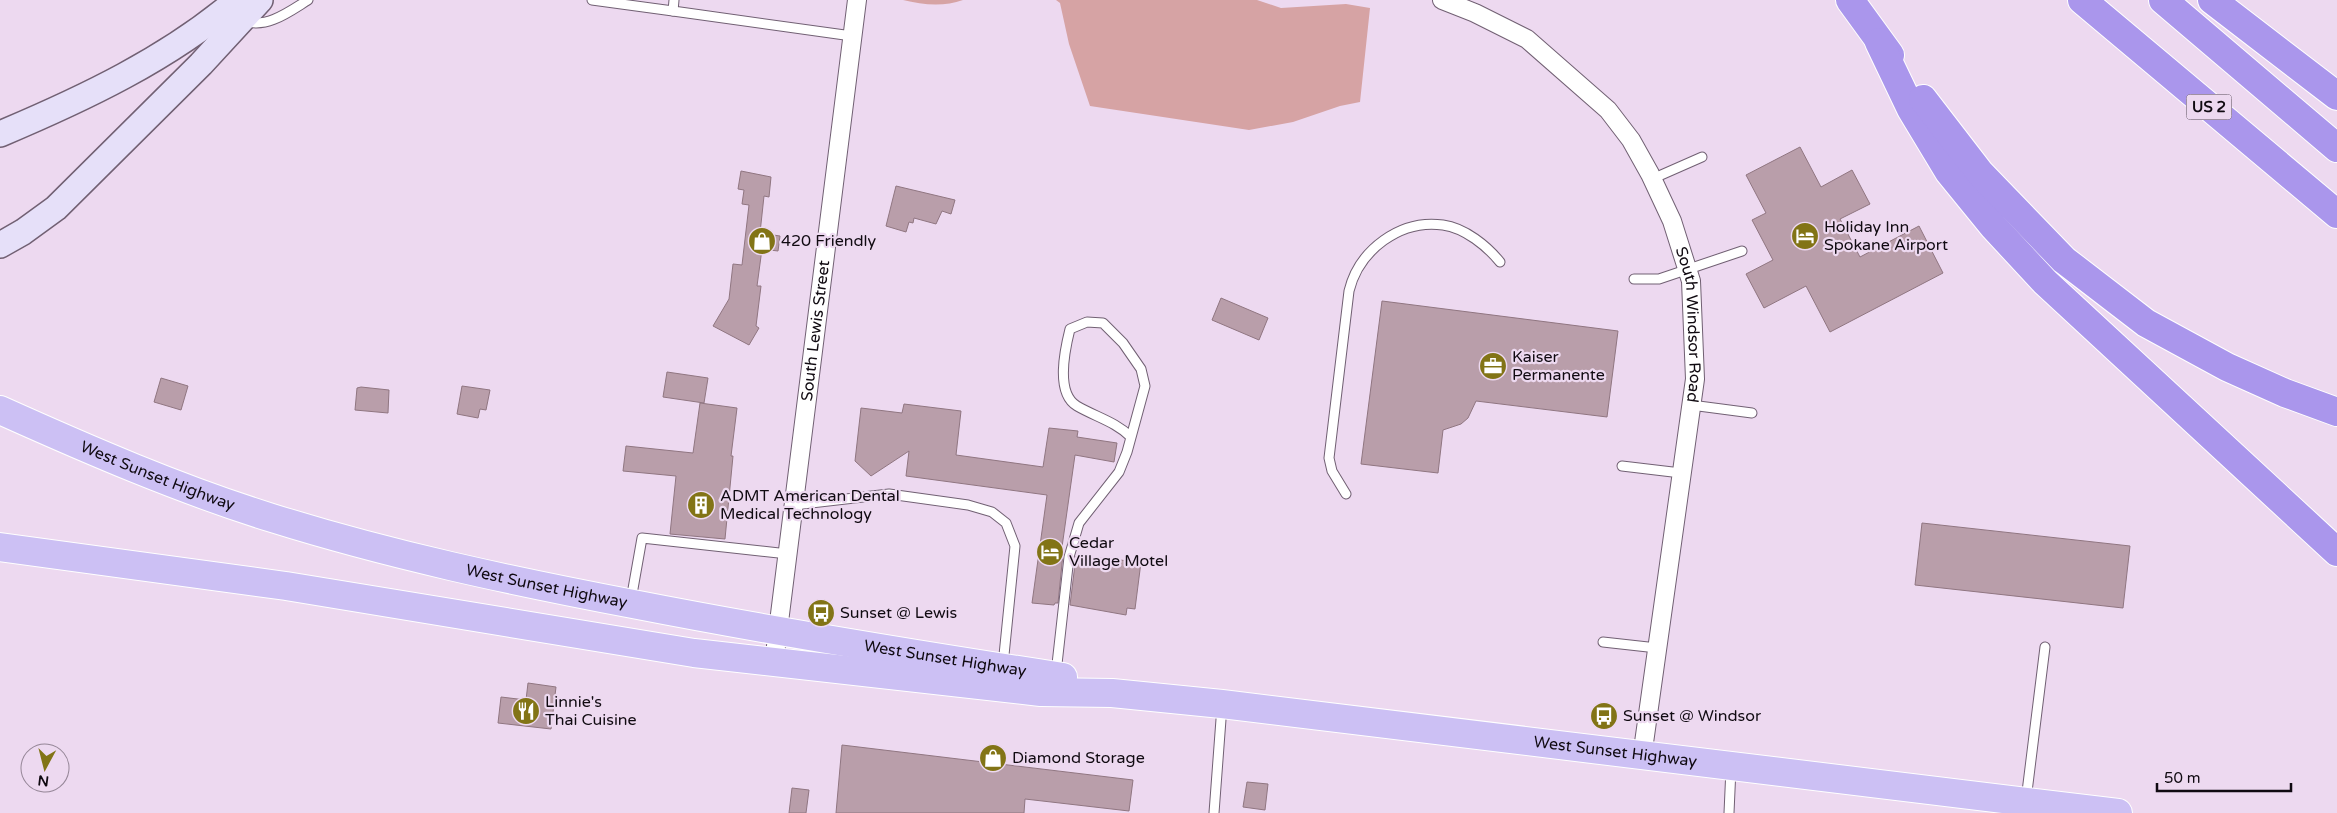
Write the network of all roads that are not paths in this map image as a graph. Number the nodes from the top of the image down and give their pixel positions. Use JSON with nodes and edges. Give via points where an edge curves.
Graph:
{"nodes":[{"id":1,"x":260,"y":0,"type":"edge"},
{"id":2,"x":308,"y":0,"type":"edge"},
{"id":3,"x":592,"y":0,"type":"edge"},
{"id":4,"x":674,"y":0,"type":"edge"},
{"id":5,"x":857,"y":0,"type":"edge"},
{"id":6,"x":1850,"y":0,"type":"edge"},
{"id":7,"x":2082,"y":0,"type":"edge"},
{"id":8,"x":2162,"y":0,"type":"edge"},
{"id":9,"x":2212,"y":0,"type":"edge"},
{"id":10,"x":1450,"y":1,"type":"edge"},
{"id":11,"x":239,"y":10,"type":"edge"},
{"id":12,"x":673,"y":10,"type":"junction"},
{"id":13,"x":852,"y":36,"type":"junction"},
{"id":14,"x":1879,"y":42,"type":"junction"},
{"id":15,"x":2337,"y":96,"type":"edge"},
{"id":16,"x":0,"y":134,"type":"edge"},
{"id":17,"x":2337,"y":148,"type":"edge"},
{"id":18,"x":1702,"y":157,"type":"dead end"},
{"id":19,"x":1652,"y":179,"type":"junction"},
{"id":20,"x":2337,"y":214,"type":"edge"},
{"id":21,"x":0,"y":245,"type":"edge"},
{"id":22,"x":1742,"y":252,"type":"dead end"},
{"id":23,"x":1500,"y":262,"type":"dead end"},
{"id":24,"x":1687,"y":270,"type":"junction"},
{"id":25,"x":1634,"y":279,"type":"dead end"},
{"id":26,"x":1691,"y":405,"type":"junction"},
{"id":27,"x":0,"y":410,"type":"edge"},
{"id":28,"x":2337,"y":412,"type":"edge"},
{"id":29,"x":1752,"y":413,"type":"dead end"},
{"id":30,"x":1131,"y":437,"type":"junction"},
{"id":31,"x":1622,"y":466,"type":"dead end"},
{"id":32,"x":1681,"y":473,"type":"junction"},
{"id":33,"x":1346,"y":494,"type":"dead end"},
{"id":34,"x":794,"y":505,"type":"junction"},
{"id":35,"x":0,"y":547,"type":"edge"},
{"id":36,"x":2337,"y":552,"type":"edge"},
{"id":37,"x":788,"y":554,"type":"junction"},
{"id":38,"x":630,"y":604,"type":"junction"},
{"id":39,"x":778,"y":631,"type":"junction"},
{"id":40,"x":1603,"y":642,"type":"dead end"},
{"id":41,"x":2045,"y":646,"type":"dead end"},
{"id":42,"x":1657,"y":648,"type":"junction"},
{"id":43,"x":774,"y":662,"type":"junction"},
{"id":44,"x":1002,"y":668,"type":"junction"},
{"id":45,"x":1056,"y":676,"type":"junction"},
{"id":46,"x":1112,"y":693,"type":"junction"},
{"id":47,"x":1222,"y":704,"type":"junction"},
{"id":48,"x":1642,"y":756,"type":"junction"},
{"id":49,"x":1731,"y":768,"type":"junction"},
{"id":50,"x":2025,"y":803,"type":"junction"},
{"id":51,"x":1214,"y":813,"type":"edge"},
{"id":52,"x":1729,"y":813,"type":"edge"},
{"id":53,"x":2118,"y":813,"type":"edge"}],
"edges":[{"from":1,"to":11,"type":"main road"},
{"from":2,"to":11,"type":"lane","via":[[255,25]]},
{"from":3,"to":12,"type":"lane"},
{"from":4,"to":12,"type":"lane"},
{"from":5,"to":13,"type":"street","name":"South Lewis Street"},
{"from":6,"to":14,"type":"highway"},
{"from":7,"to":20,"type":"highway","number":"US 2"},
{"from":8,"to":17,"type":"highway"},
{"from":9,"to":15,"type":"highway"},
{"from":10,"to":19,"type":"street","name":"South Windsor Road","via":[[1527,39],[1570,74],[1608,110],[1631,140]]},
{"from":11,"to":16,"type":"main road","via":[[215,19],[132,72],[83,98]]},
{"from":11,"to":21,"type":"main road","via":[[201,64],[56,208]]},
{"from":12,"to":13,"type":"lane"},
{"from":13,"to":34,"type":"street","name":"South Lewis Street"},
{"from":14,"to":28,"type":"highway","via":[[1980,173],[2064,260],[2146,323],[2235,370]]},
{"from":14,"to":36,"type":"highway","via":[[1911,110],[1944,164],[1993,226],[2044,282]]},
{"from":18,"to":19,"type":"lane"},
{"from":19,"to":24,"type":"street","name":"South Windsor Road","via":[[1672,221]]},
{"from":22,"to":24,"type":"lane"},
{"from":23,"to":33,"type":"lane","via":[[1487,248],[1458,230],[1427,224],[1386,239],[1359,264],[1349,291],[1329,458],[1332,471]]},
{"from":24,"to":25,"type":"lane","via":[[1659,279]]},
{"from":24,"to":26,"type":"street","name":"South Windsor Road","via":[[1691,282],[1695,349]]},
{"from":26,"to":29,"type":"lane"},
{"from":26,"to":32,"type":"street","name":"South Windsor Road"},
{"from":27,"to":38,"type":"main road","name":"West Sunset Highway","via":[[143,472],[272,518],[449,565]]},
{"from":30,"to":30,"type":"lane","via":[[1145,386],[1141,369],[1123,343],[1103,323],[1087,322],[1070,329],[1064,351],[1064,389],[1075,405],[1123,429]]},
{"from":30,"to":45,"type":"lane","via":[[1119,472],[1079,523],[1069,557]]},
{"from":31,"to":32,"type":"lane"},
{"from":32,"to":42,"type":"street","name":"South Windsor Road"},
{"from":34,"to":37,"type":"street","name":"South Lewis Street"},
{"from":34,"to":44,"type":"lane","via":[[889,494],[968,505],[992,512],[1006,523],[1014,546]]},
{"from":35,"to":43,"type":"main road","name":"West Sunset Highway","via":[[286,586],[647,647]]},
{"from":37,"to":38,"type":"lane","via":[[642,538]]},
{"from":37,"to":39,"type":"street","name":"South Lewis Street"},
{"from":38,"to":39,"type":"main road","name":"West Sunset Highway"},
{"from":39,"to":43,"type":"street","name":"South Lewis Street"},
{"from":39,"to":44,"type":"main road","name":"West Sunset Highway"},
{"from":40,"to":42,"type":"lane"},
{"from":41,"to":50,"type":"lane"},
{"from":42,"to":48,"type":"street","name":"South Windsor Road"},
{"from":43,"to":46,"type":"main road","name":"West Sunset Highway","via":[[1041,692]]},
{"from":44,"to":45,"type":"main road","name":"West Sunset Highway"},
{"from":45,"to":46,"type":"main road","name":"West Sunset Highway"},
{"from":46,"to":47,"type":"main road","name":"West Sunset Highway"},
{"from":47,"to":48,"type":"main road","name":"West Sunset Highway"},
{"from":47,"to":51,"type":"lane"},
{"from":48,"to":49,"type":"main road","name":"West Sunset Highway"},
{"from":49,"to":50,"type":"main road","name":"West Sunset Highway"},
{"from":49,"to":52,"type":"lane"},
{"from":50,"to":53,"type":"main road","name":"West Sunset Highway"}]}
